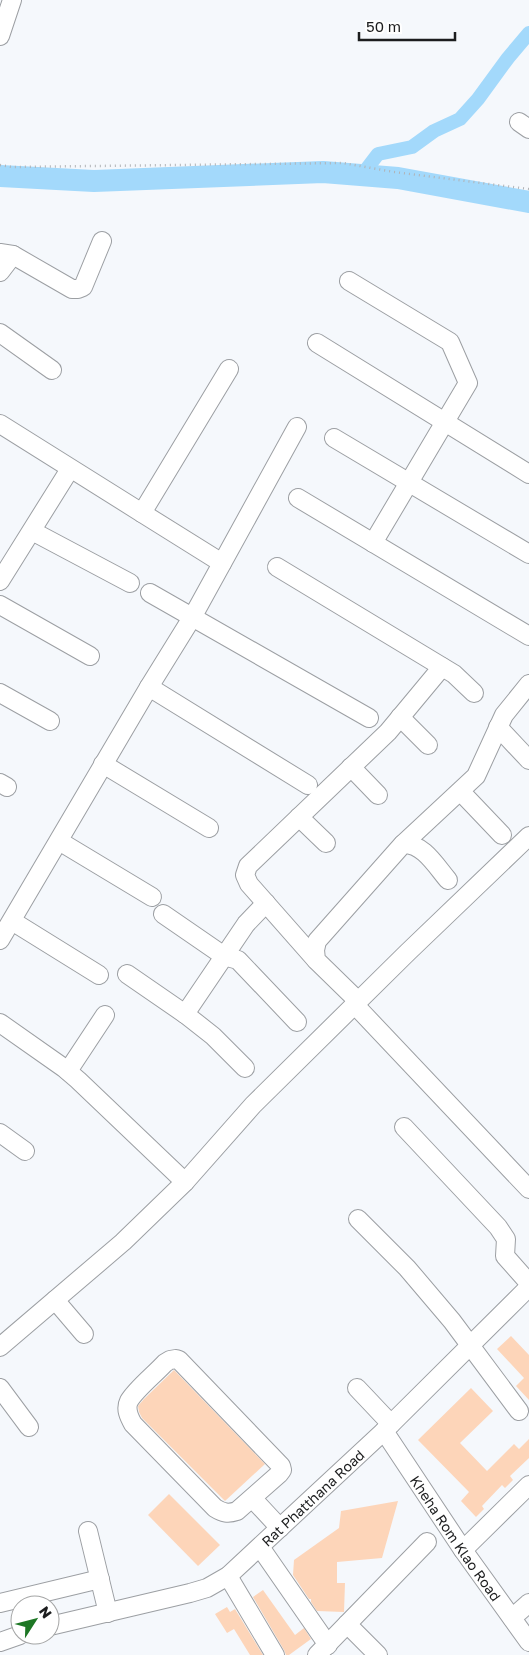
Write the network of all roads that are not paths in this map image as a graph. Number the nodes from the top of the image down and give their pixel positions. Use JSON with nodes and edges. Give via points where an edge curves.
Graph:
{"nodes":[{"id":1,"x":12,"y":0,"type":"edge"},
{"id":2,"x":0,"y":36,"type":"edge"},
{"id":3,"x":102,"y":241,"type":"dead end"},
{"id":4,"x":6,"y":254,"type":"edge"},
{"id":5,"x":0,"y":272,"type":"edge"},
{"id":6,"x":349,"y":281,"type":"dead end"},
{"id":7,"x":0,"y":333,"type":"edge"},
{"id":8,"x":317,"y":343,"type":"dead end"},
{"id":9,"x":229,"y":369,"type":"dead end"},
{"id":10,"x":52,"y":370,"type":"dead end"},
{"id":11,"x":444,"y":422,"type":"junction"},
{"id":12,"x":0,"y":424,"type":"edge"},
{"id":13,"x":297,"y":427,"type":"dead end"},
{"id":14,"x":334,"y":438,"type":"dead end"},
{"id":15,"x":70,"y":469,"type":"junction"},
{"id":16,"x":529,"y":474,"type":"edge"},
{"id":17,"x":409,"y":483,"type":"junction"},
{"id":18,"x":298,"y":498,"type":"dead end"},
{"id":19,"x":142,"y":513,"type":"junction"},
{"id":20,"x":32,"y":531,"type":"junction"},
{"id":21,"x":373,"y":543,"type":"junction"},
{"id":22,"x":529,"y":554,"type":"edge"},
{"id":23,"x":222,"y":563,"type":"junction"},
{"id":24,"x":277,"y":567,"type":"dead end"},
{"id":25,"x":0,"y":581,"type":"edge"},
{"id":26,"x":130,"y":583,"type":"dead end"},
{"id":27,"x":150,"y":592,"type":"dead end"},
{"id":28,"x":0,"y":605,"type":"edge"},
{"id":29,"x":193,"y":616,"type":"junction"},
{"id":30,"x":529,"y":636,"type":"edge"},
{"id":31,"x":90,"y":656,"type":"dead end"},
{"id":32,"x":442,"y":667,"type":"junction"},
{"id":33,"x":529,"y":684,"type":"edge"},
{"id":34,"x":149,"y":687,"type":"junction"},
{"id":35,"x":0,"y":693,"type":"edge"},
{"id":36,"x":474,"y":693,"type":"dead end"},
{"id":37,"x":400,"y":717,"type":"junction"},
{"id":38,"x":369,"y":718,"type":"dead end"},
{"id":39,"x":50,"y":721,"type":"dead end"},
{"id":40,"x":498,"y":727,"type":"junction"},
{"id":41,"x":428,"y":745,"type":"dead end"},
{"id":42,"x":529,"y":760,"type":"edge"},
{"id":43,"x":103,"y":764,"type":"junction"},
{"id":44,"x":351,"y":766,"type":"junction"},
{"id":45,"x":308,"y":785,"type":"dead end"},
{"id":46,"x":462,"y":792,"type":"junction"},
{"id":47,"x":378,"y":795,"type":"dead end"},
{"id":48,"x":299,"y":817,"type":"junction"},
{"id":49,"x":209,"y":828,"type":"dead end"},
{"id":50,"x":502,"y":835,"type":"dead end"},
{"id":51,"x":529,"y":836,"type":"edge"},
{"id":52,"x":59,"y":841,"type":"junction"},
{"id":53,"x":326,"y":844,"type":"dead end"},
{"id":54,"x":403,"y":844,"type":"junction"},
{"id":55,"x":448,"y":880,"type":"dead end"},
{"id":56,"x":152,"y":896,"type":"dead end"},
{"id":57,"x":266,"y":903,"type":"junction"},
{"id":58,"x":163,"y":914,"type":"dead end"},
{"id":59,"x":12,"y":921,"type":"junction"},
{"id":60,"x":0,"y":940,"type":"edge"},
{"id":61,"x":224,"y":956,"type":"junction"},
{"id":62,"x":316,"y":960,"type":"junction"},
{"id":63,"x":127,"y":974,"type":"dead end"},
{"id":64,"x":99,"y":975,"type":"dead end"},
{"id":65,"x":356,"y":1002,"type":"junction"},
{"id":66,"x":185,"y":1014,"type":"junction"},
{"id":67,"x":105,"y":1015,"type":"dead end"},
{"id":68,"x":296,"y":1022,"type":"dead end"},
{"id":69,"x":0,"y":1023,"type":"edge"},
{"id":70,"x":244,"y":1068,"type":"dead end"},
{"id":71,"x":68,"y":1071,"type":"junction"},
{"id":72,"x":404,"y":1128,"type":"dead end"},
{"id":73,"x":0,"y":1133,"type":"edge"},
{"id":74,"x":25,"y":1151,"type":"dead end"},
{"id":75,"x":185,"y":1182,"type":"junction"},
{"id":76,"x":529,"y":1189,"type":"edge"},
{"id":77,"x":358,"y":1219,"type":"dead end"},
{"id":78,"x":529,"y":1283,"type":"edge"},
{"id":79,"x":529,"y":1287,"type":"edge"},
{"id":80,"x":55,"y":1300,"type":"junction"},
{"id":81,"x":84,"y":1334,"type":"dead end"},
{"id":82,"x":471,"y":1345,"type":"junction"},
{"id":83,"x":0,"y":1347,"type":"edge"},
{"id":84,"x":0,"y":1388,"type":"edge"},
{"id":85,"x":357,"y":1388,"type":"dead end"},
{"id":86,"x":519,"y":1411,"type":"dead end"},
{"id":87,"x":28,"y":1427,"type":"dead end"},
{"id":88,"x":388,"y":1427,"type":"junction"},
{"id":89,"x":529,"y":1485,"type":"edge"},
{"id":90,"x":253,"y":1499,"type":"junction"},
{"id":91,"x":280,"y":1528,"type":"junction"},
{"id":92,"x":88,"y":1531,"type":"dead end"},
{"id":93,"x":427,"y":1542,"type":"dead end"},
{"id":94,"x":260,"y":1547,"type":"junction"},
{"id":95,"x":464,"y":1550,"type":"junction"},
{"id":96,"x":228,"y":1576,"type":"junction"},
{"id":97,"x":100,"y":1579,"type":"junction"},
{"id":98,"x":0,"y":1603,"type":"edge"},
{"id":99,"x":529,"y":1603,"type":"edge"},
{"id":100,"x":108,"y":1613,"type":"junction"},
{"id":101,"x":512,"y":1618,"type":"junction"},
{"id":102,"x":60,"y":1624,"type":"edge"},
{"id":103,"x":347,"y":1624,"type":"junction"},
{"id":104,"x":529,"y":1642,"type":"edge"},
{"id":105,"x":322,"y":1650,"type":"edge"},
{"id":106,"x":275,"y":1655,"type":"edge"},
{"id":107,"x":378,"y":1655,"type":"edge"}],
"edges":[{"from":1,"to":2,"type":"street"},
{"from":3,"to":4,"type":"street","via":[[83,287],[78,289],[72,289]]},
{"from":4,"to":5,"type":"street"},
{"from":6,"to":11,"type":"street","via":[[450,342],[468,383]]},
{"from":7,"to":10,"type":"street"},
{"from":8,"to":11,"type":"street"},
{"from":9,"to":19,"type":"street"},
{"from":11,"to":16,"type":"street"},
{"from":11,"to":17,"type":"street"},
{"from":12,"to":15,"type":"street"},
{"from":13,"to":23,"type":"street"},
{"from":14,"to":17,"type":"street"},
{"from":15,"to":19,"type":"street"},
{"from":15,"to":20,"type":"street"},
{"from":17,"to":21,"type":"street"},
{"from":17,"to":22,"type":"street"},
{"from":18,"to":21,"type":"street"},
{"from":19,"to":23,"type":"street"},
{"from":20,"to":25,"type":"street"},
{"from":20,"to":26,"type":"street"},
{"from":21,"to":30,"type":"street"},
{"from":23,"to":29,"type":"street"},
{"from":24,"to":32,"type":"street"},
{"from":27,"to":29,"type":"street"},
{"from":28,"to":31,"type":"street"},
{"from":29,"to":34,"type":"street"},
{"from":29,"to":38,"type":"street"},
{"from":32,"to":36,"type":"street"},
{"from":32,"to":37,"type":"street"},
{"from":33,"to":40,"type":"street","via":[[512,703]]},
{"from":34,"to":43,"type":"street"},
{"from":34,"to":45,"type":"street"},
{"from":35,"to":39,"type":"street"},
{"from":37,"to":41,"type":"street"},
{"from":37,"to":44,"type":"street"},
{"from":40,"to":42,"type":"street"},
{"from":40,"to":46,"type":"street","via":[[476,776]]},
{"from":43,"to":49,"type":"street"},
{"from":43,"to":52,"type":"street"},
{"from":44,"to":47,"type":"street"},
{"from":44,"to":48,"type":"street"},
{"from":46,"to":50,"type":"street"},
{"from":46,"to":54,"type":"street"},
{"from":48,"to":53,"type":"street"},
{"from":48,"to":57,"type":"street","via":[[248,866],[245,875],[249,884]]},
{"from":51,"to":65,"type":"street"},
{"from":52,"to":56,"type":"street"},
{"from":52,"to":59,"type":"street"},
{"from":54,"to":55,"type":"street","via":[[420,848]]},
{"from":54,"to":62,"type":"street","via":[[317,941]]},
{"from":57,"to":61,"type":"street","via":[[246,924]]},
{"from":57,"to":62,"type":"street"},
{"from":58,"to":61,"type":"street"},
{"from":59,"to":60,"type":"street"},
{"from":59,"to":64,"type":"street"},
{"from":61,"to":66,"type":"street"},
{"from":61,"to":68,"type":"street","via":[[238,960]]},
{"from":62,"to":65,"type":"street"},
{"from":63,"to":66,"type":"street"},
{"from":65,"to":75,"type":"street","via":[[253,1105]]},
{"from":65,"to":76,"type":"street"},
{"from":66,"to":70,"type":"street","via":[[213,1036]]},
{"from":67,"to":71,"type":"street"},
{"from":69,"to":71,"type":"street"},
{"from":71,"to":75,"type":"street"},
{"from":72,"to":78,"type":"street","via":[[498,1226],[506,1239],[505,1256]]},
{"from":73,"to":74,"type":"street"},
{"from":75,"to":80,"type":"street"},
{"from":77,"to":82,"type":"street","via":[[407,1268]]},
{"from":79,"to":82,"type":"street","name":"Rat Phatthana Road"},
{"from":80,"to":81,"type":"street"},
{"from":80,"to":83,"type":"street"},
{"from":82,"to":86,"type":"street"},
{"from":82,"to":88,"type":"street","name":"Rat Phatthana Road"},
{"from":84,"to":87,"type":"street"},
{"from":85,"to":88,"type":"street","name":"Kheha Rom Klao Road"},
{"from":88,"to":91,"type":"street","name":"Rat Phatthana Road"},
{"from":88,"to":95,"type":"street","name":"Kheha Rom Klao Road"},
{"from":89,"to":95,"type":"street"},
{"from":90,"to":90,"type":"street","via":[[279,1474],[281,1466],[179,1360],[165,1363],[129,1402],[129,1417],[133,1424],[215,1508],[229,1514]]},
{"from":90,"to":91,"type":"street"},
{"from":91,"to":94,"type":"street","name":"Rat Phatthana Road"},
{"from":92,"to":97,"type":"street"},
{"from":93,"to":103,"type":"street"},
{"from":94,"to":96,"type":"street","name":"Rat Phatthana Road"},
{"from":94,"to":105,"type":"street"},
{"from":95,"to":101,"type":"street","name":"Kheha Rom Klao Road"},
{"from":96,"to":100,"type":"street","name":"Rat Phatthana Road","via":[[206,1588]]},
{"from":96,"to":106,"type":"street"},
{"from":97,"to":98,"type":"street"},
{"from":97,"to":100,"type":"street"},
{"from":99,"to":101,"type":"street"},
{"from":100,"to":102,"type":"street","name":"Rat Phatthana Road"},
{"from":101,"to":104,"type":"street","name":"Kheha Rom Klao Road"},
{"from":103,"to":105,"type":"street"},
{"from":103,"to":107,"type":"street"}]}
